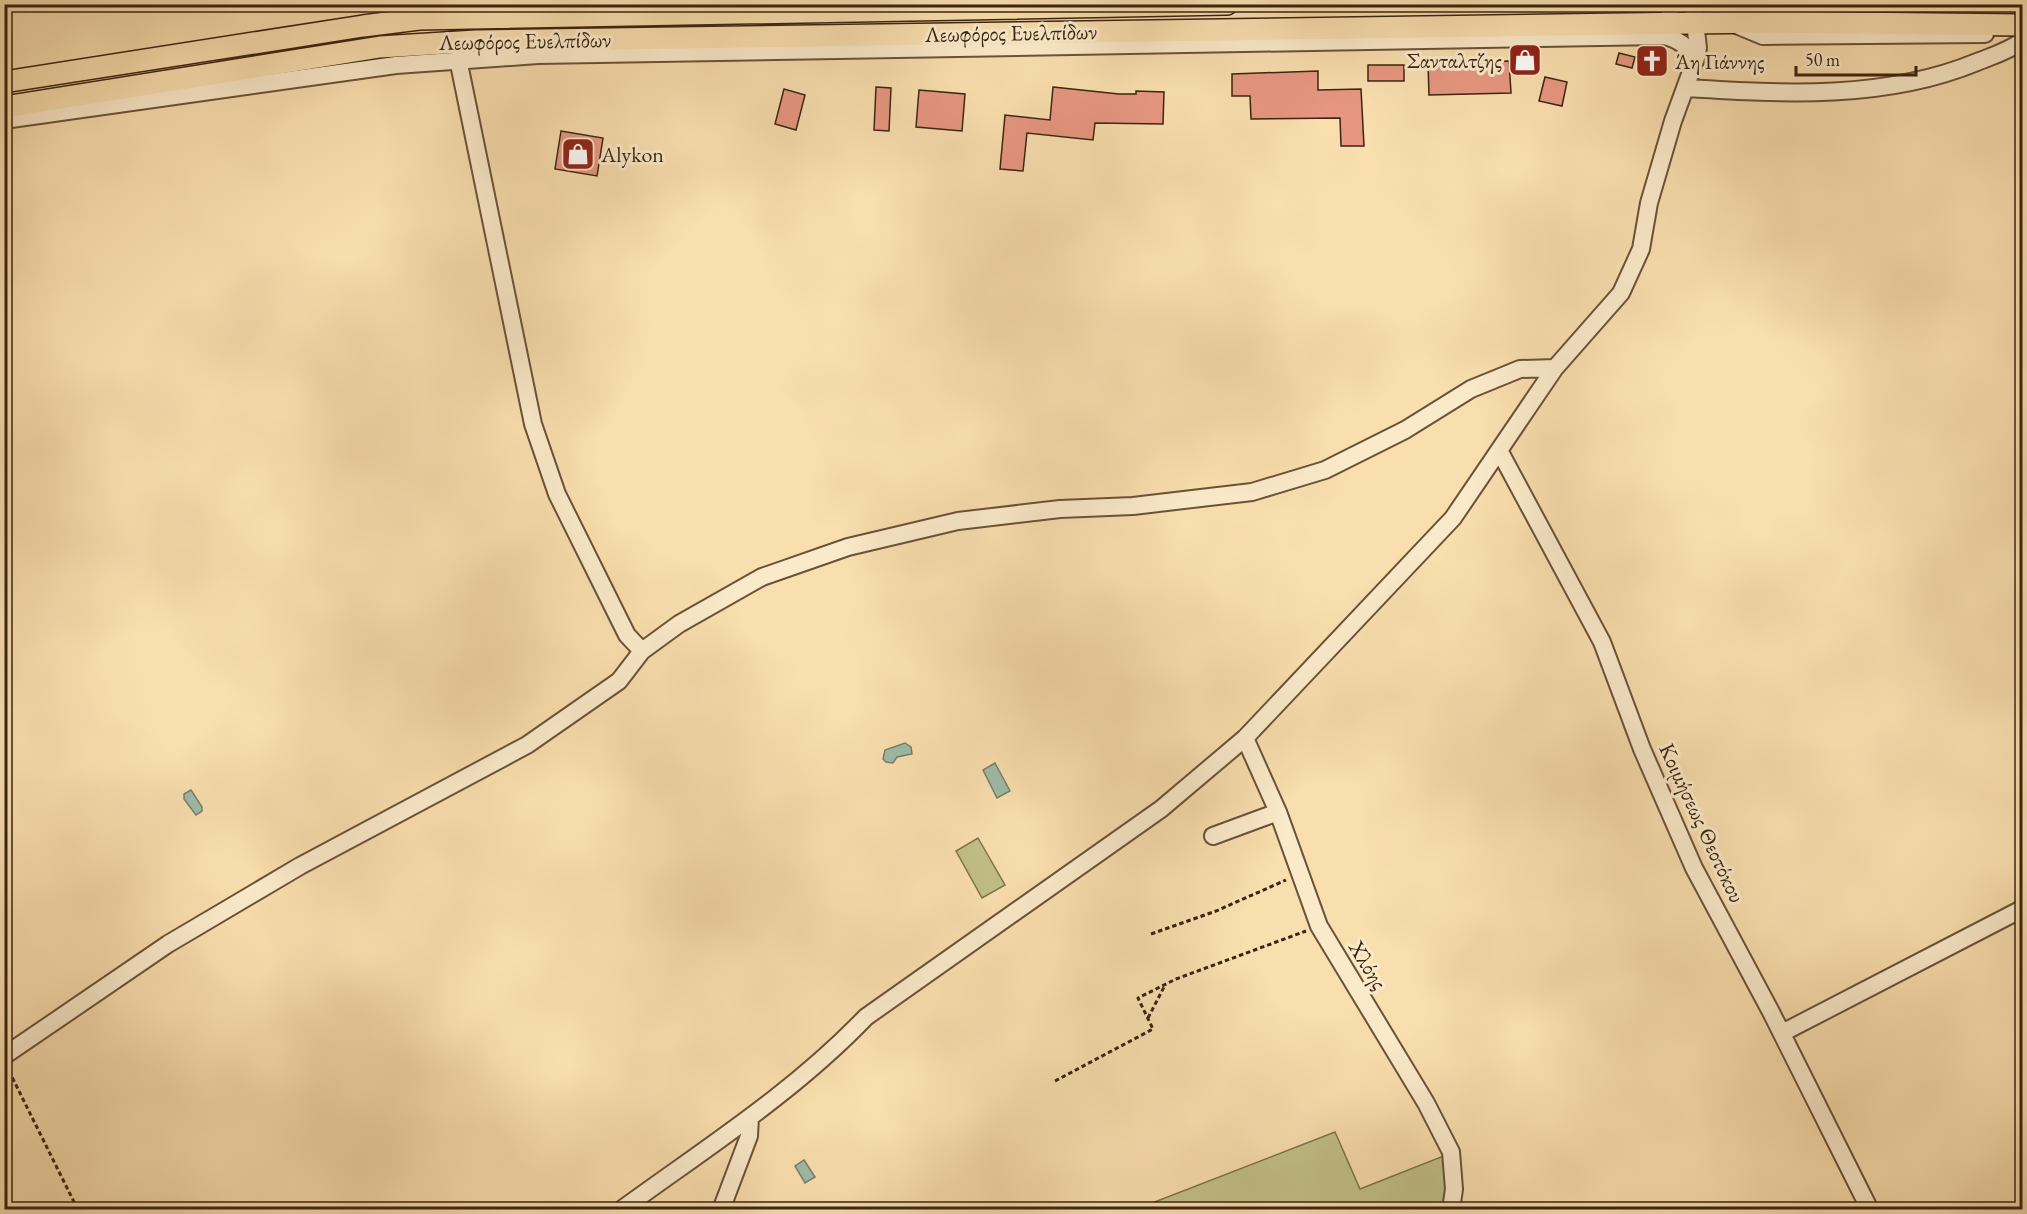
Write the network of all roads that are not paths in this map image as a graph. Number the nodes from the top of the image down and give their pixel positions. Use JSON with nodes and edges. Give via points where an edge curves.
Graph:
{"nodes":[{"id":1,"x":1227,"y":4,"type":"edge"},
{"id":2,"x":1670,"y":14,"type":"edge"},
{"id":3,"x":1694,"y":14,"type":"edge"},
{"id":4,"x":1733,"y":24,"type":"junction"},
{"id":5,"x":2022,"y":25,"type":"edge"},
{"id":6,"x":2022,"y":32,"type":"edge"},
{"id":7,"x":1967,"y":35,"type":"junction"},
{"id":8,"x":2022,"y":41,"type":"edge"},
{"id":9,"x":1696,"y":58,"type":"junction"},
{"id":10,"x":458,"y":59,"type":"junction"},
{"id":11,"x":1973,"y":64,"type":"junction"},
{"id":12,"x":4,"y":82,"type":"edge"},
{"id":13,"x":1687,"y":88,"type":"junction"},
{"id":14,"x":4,"y":107,"type":"edge"},
{"id":15,"x":4,"y":120,"type":"edge"},
{"id":16,"x":1556,"y":368,"type":"junction"},
{"id":17,"x":1500,"y":452,"type":"junction"},
{"id":18,"x":642,"y":651,"type":"junction"},
{"id":19,"x":1245,"y":738,"type":"junction"},
{"id":20,"x":1278,"y":813,"type":"junction"},
{"id":21,"x":1213,"y":836,"type":"dead end"},
{"id":22,"x":2020,"y":910,"type":"dead end"},
{"id":23,"x":1782,"y":1033,"type":"junction"},
{"id":24,"x":4,"y":1056,"type":"edge"},
{"id":25,"x":750,"y":1117,"type":"junction"},
{"id":26,"x":621,"y":1209,"type":"edge"},
{"id":27,"x":721,"y":1209,"type":"edge"},
{"id":28,"x":1451,"y":1209,"type":"edge"},
{"id":29,"x":1870,"y":1209,"type":"edge"}],
"edges":[{"from":1,"to":12,"type":"main road","name":"Λεωφόρος Ευελπίδων","via":[[419,19]]},
{"from":2,"to":3,"type":"main road","name":"Λεωφόρος Ευελπίδων"},
{"from":2,"to":14,"type":"main road","name":"Λεωφόρος Ευελπίδων","via":[[421,44]]},
{"from":3,"to":4,"type":"main road","name":"Λεωφόρος Ευελπίδων"},
{"from":3,"to":9,"type":"street"},
{"from":4,"to":5,"type":"main road","name":"Λεωφόρος Ευελπίδων"},
{"from":4,"to":7,"type":"street","via":[[1763,36]]},
{"from":6,"to":7,"type":"street"},
{"from":7,"to":11,"type":"street","via":[[1978,51]]},
{"from":8,"to":11,"type":"street"},
{"from":9,"to":10,"type":"street","via":[[1686,45],[1663,36]]},
{"from":9,"to":13,"type":"street"},
{"from":10,"to":15,"type":"street"},
{"from":10,"to":18,"type":"street","via":[[533,424],[557,494],[627,636]]},
{"from":11,"to":13,"type":"street","via":[[1917,81],[1818,93]]},
{"from":13,"to":16,"type":"street","via":[[1673,121],[1635,265],[1621,293]]},
{"from":16,"to":17,"type":"street"},
{"from":16,"to":18,"type":"street","via":[[1520,369],[1471,389],[1405,430],[1325,470],[1252,492],[958,521],[848,547],[762,577],[679,624]]},
{"from":17,"to":19,"type":"street","via":[[1453,518]]},
{"from":17,"to":23,"type":"street","name":"Κοιμήσεως Θεοτόκου","via":[[1602,642],[1642,750],[1694,868]]},
{"from":18,"to":24,"type":"street","via":[[619,681],[527,745],[300,866],[168,944]]},
{"from":19,"to":20,"type":"street","name":"Χλόης"},
{"from":19,"to":25,"type":"street","via":[[1161,809],[866,1017],[782,1096]]},
{"from":20,"to":21,"type":"street"},
{"from":20,"to":28,"type":"street","name":"Χλόης","via":[[1319,927],[1426,1103],[1451,1152]]},
{"from":22,"to":23,"type":"street"},
{"from":23,"to":29,"type":"street","name":"Κοιμήσεως Θεοτόκου"},
{"from":25,"to":26,"type":"street"},
{"from":25,"to":27,"type":"street","via":[[749,1136]]}]}
